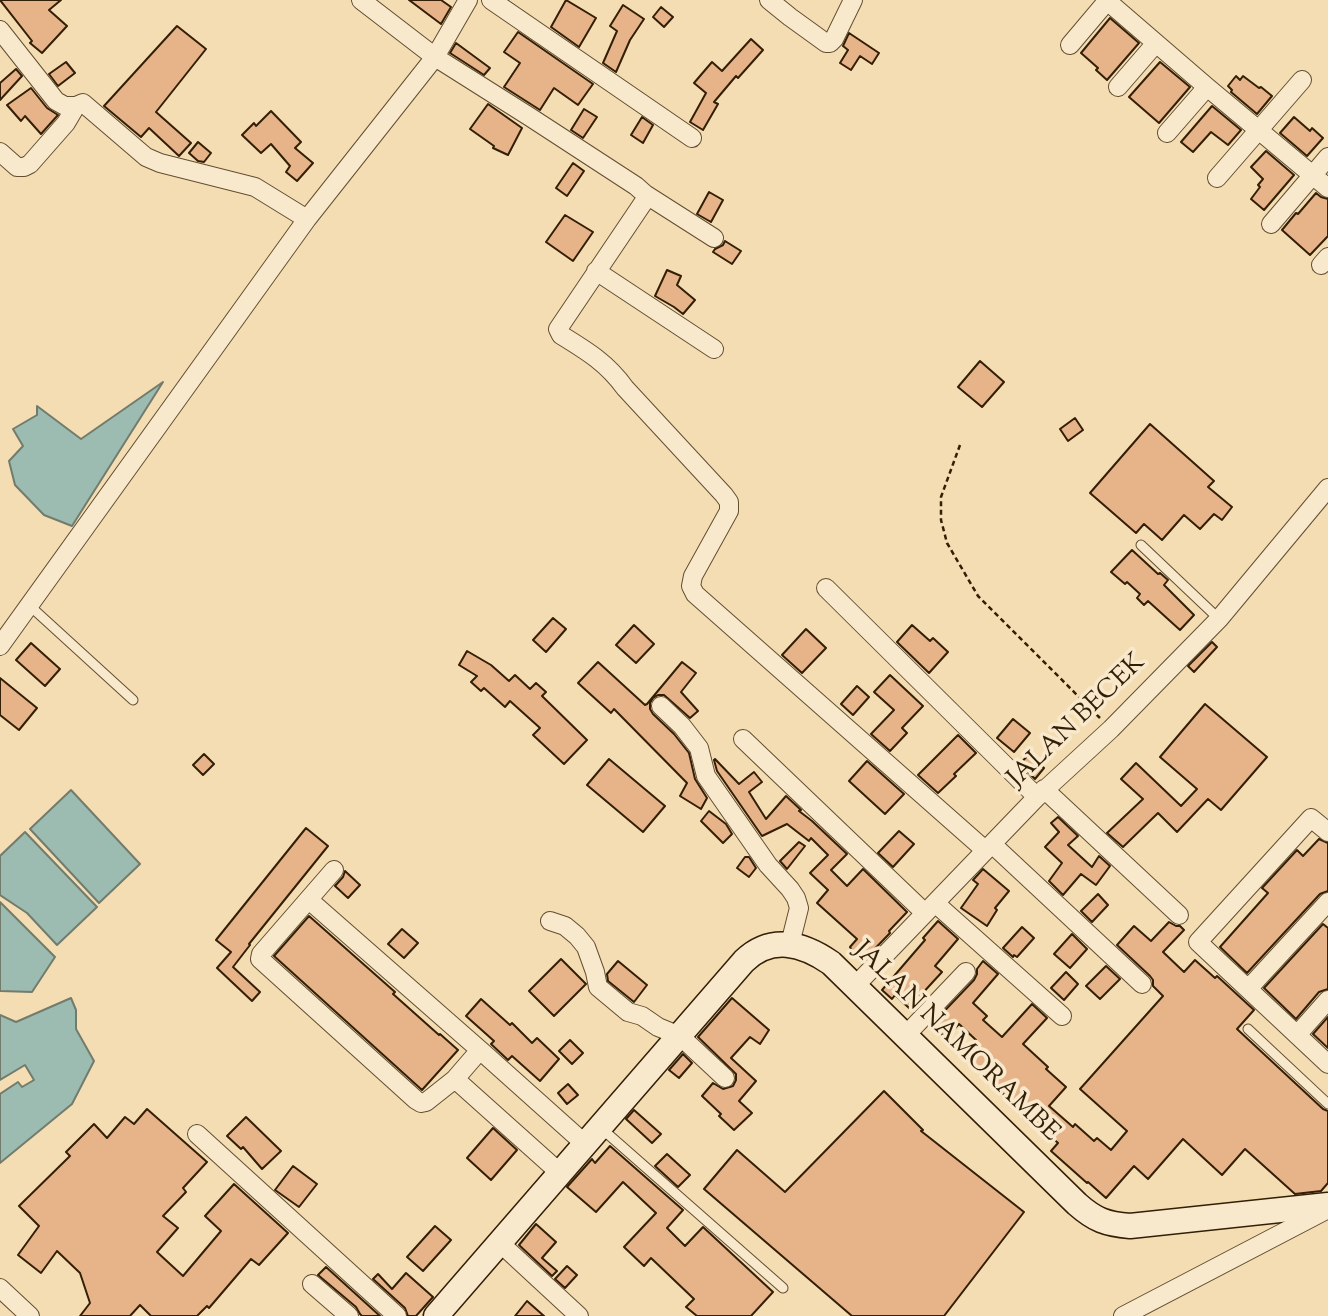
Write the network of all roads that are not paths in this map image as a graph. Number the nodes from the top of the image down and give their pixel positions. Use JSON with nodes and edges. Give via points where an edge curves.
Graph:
{"nodes":[{"id":1,"x":361,"y":0,"type":"edge"},
{"id":2,"x":468,"y":0,"type":"edge"},
{"id":3,"x":491,"y":0,"type":"edge"},
{"id":4,"x":769,"y":0,"type":"edge"},
{"id":5,"x":853,"y":0,"type":"edge"},
{"id":6,"x":1107,"y":0,"type":"edge"},
{"id":7,"x":0,"y":30,"type":"edge"},
{"id":8,"x":1156,"y":43,"type":"junction"},
{"id":9,"x":1070,"y":45,"type":"dead end"},
{"id":10,"x":435,"y":57,"type":"junction"},
{"id":11,"x":1302,"y":80,"type":"dead end"},
{"id":12,"x":1118,"y":87,"type":"dead end"},
{"id":13,"x":1206,"y":87,"type":"junction"},
{"id":14,"x":76,"y":106,"type":"junction"},
{"id":15,"x":1259,"y":130,"type":"junction"},
{"id":16,"x":1167,"y":133,"type":"dead end"},
{"id":17,"x":692,"y":138,"type":"dead end"},
{"id":18,"x":0,"y":152,"type":"edge"},
{"id":19,"x":1328,"y":157,"type":"edge"},
{"id":20,"x":1313,"y":174,"type":"junction"},
{"id":21,"x":1217,"y":178,"type":"dead end"},
{"id":22,"x":1328,"y":188,"type":"edge"},
{"id":23,"x":645,"y":194,"type":"junction"},
{"id":24,"x":307,"y":219,"type":"junction"},
{"id":25,"x":1271,"y":224,"type":"dead end"},
{"id":26,"x":714,"y":238,"type":"dead end"},
{"id":27,"x":596,"y":271,"type":"junction"},
{"id":28,"x":714,"y":349,"type":"dead end"},
{"id":29,"x":1328,"y":488,"type":"edge"},
{"id":30,"x":1141,"y":544,"type":"dead end"},
{"id":31,"x":826,"y":588,"type":"dead end"},
{"id":32,"x":30,"y":606,"type":"junction"},
{"id":33,"x":1219,"y":618,"type":"junction"},
{"id":34,"x":0,"y":646,"type":"edge"},
{"id":35,"x":133,"y":700,"type":"dead end"},
{"id":36,"x":661,"y":706,"type":"dead end"},
{"id":37,"x":743,"y":739,"type":"dead end"},
{"id":38,"x":1040,"y":793,"type":"junction"},
{"id":39,"x":1328,"y":832,"type":"edge"},
{"id":40,"x":988,"y":847,"type":"junction"},
{"id":41,"x":334,"y":870,"type":"dead end"},
{"id":42,"x":310,"y":900,"type":"junction"},
{"id":43,"x":1328,"y":902,"type":"edge"},
{"id":44,"x":930,"y":908,"type":"junction"},
{"id":45,"x":1179,"y":915,"type":"dead end"},
{"id":46,"x":550,"y":921,"type":"dead end"},
{"id":47,"x":790,"y":944,"type":"junction"},
{"id":48,"x":966,"y":972,"type":"dead end"},
{"id":49,"x":1142,"y":984,"type":"dead end"},
{"id":50,"x":855,"y":985,"type":"junction"},
{"id":51,"x":1248,"y":989,"type":"junction"},
{"id":52,"x":1328,"y":1000,"type":"edge"},
{"id":53,"x":1062,"y":1016,"type":"dead end"},
{"id":54,"x":1248,"y":1030,"type":"dead end"},
{"id":55,"x":906,"y":1035,"type":"junction"},
{"id":56,"x":1297,"y":1035,"type":"junction"},
{"id":57,"x":680,"y":1036,"type":"junction"},
{"id":58,"x":480,"y":1050,"type":"junction"},
{"id":59,"x":1328,"y":1064,"type":"edge"},
{"id":60,"x":725,"y":1078,"type":"dead end"},
{"id":61,"x":455,"y":1079,"type":"junction"},
{"id":62,"x":1328,"y":1104,"type":"edge"},
{"id":63,"x":197,"y":1134,"type":"dead end"},
{"id":64,"x":593,"y":1135,"type":"junction"},
{"id":65,"x":560,"y":1173,"type":"junction"},
{"id":66,"x":1328,"y":1207,"type":"edge"},
{"id":67,"x":500,"y":1243,"type":"junction"},
{"id":68,"x":312,"y":1284,"type":"dead end"},
{"id":69,"x":0,"y":1288,"type":"edge"},
{"id":70,"x":783,"y":1288,"type":"dead end"},
{"id":71,"x":30,"y":1316,"type":"edge"},
{"id":72,"x":349,"y":1316,"type":"edge"},
{"id":73,"x":397,"y":1316,"type":"edge"},
{"id":74,"x":436,"y":1316,"type":"edge"},
{"id":75,"x":579,"y":1316,"type":"edge"},
{"id":76,"x":1123,"y":1316,"type":"edge"}],
"edges":[{"from":1,"to":10,"type":"street"},
{"from":2,"to":10,"type":"street"},
{"from":3,"to":17,"type":"street"},
{"from":4,"to":5,"type":"street","via":[[826,43],[834,39]]},
{"from":6,"to":8,"type":"street"},
{"from":6,"to":9,"type":"street"},
{"from":7,"to":14,"type":"street","via":[[56,101]]},
{"from":8,"to":12,"type":"street"},
{"from":8,"to":13,"type":"street"},
{"from":10,"to":23,"type":"street"},
{"from":10,"to":24,"type":"street"},
{"from":11,"to":15,"type":"street"},
{"from":13,"to":15,"type":"street"},
{"from":13,"to":16,"type":"street"},
{"from":14,"to":18,"type":"street","via":[[30,164],[18,167]]},
{"from":14,"to":24,"type":"street","via":[[86,104],[146,157],[255,187]]},
{"from":15,"to":20,"type":"street"},
{"from":15,"to":21,"type":"street"},
{"from":19,"to":20,"type":"street"},
{"from":20,"to":22,"type":"street"},
{"from":20,"to":25,"type":"street"},
{"from":23,"to":26,"type":"street"},
{"from":23,"to":27,"type":"street"},
{"from":24,"to":32,"type":"street"},
{"from":27,"to":28,"type":"street"},
{"from":27,"to":40,"type":"street","via":[[558,329],[561,335],[614,372],[729,502],[729,511],[693,576],[695,594]]},
{"from":29,"to":33,"type":"street","name":"JALAN BECEK"},
{"from":30,"to":33,"type":"lane"},
{"from":31,"to":38,"type":"street"},
{"from":32,"to":34,"type":"street"},
{"from":32,"to":35,"type":"lane"},
{"from":33,"to":38,"type":"street","name":"JALAN BECEK","via":[[1111,730]]},
{"from":36,"to":47,"type":"street","via":[[699,748],[706,776],[796,898],[799,908]]},
{"from":37,"to":44,"type":"street"},
{"from":38,"to":40,"type":"street","name":"JALAN BECEK"},
{"from":38,"to":45,"type":"street"},
{"from":39,"to":51,"type":"street","via":[[1311,818],[1198,942]]},
{"from":40,"to":44,"type":"street","name":"JALAN BECEK"},
{"from":40,"to":49,"type":"street"},
{"from":41,"to":42,"type":"street"},
{"from":42,"to":58,"type":"street"},
{"from":42,"to":61,"type":"street","via":[[261,954],[264,964],[421,1103]]},
{"from":43,"to":51,"type":"street"},
{"from":44,"to":50,"type":"street","name":"JALAN BECEK"},
{"from":44,"to":53,"type":"street"},
{"from":46,"to":57,"type":"street","via":[[565,926],[586,947],[598,987],[628,1012]]},
{"from":47,"to":50,"type":"main road","name":"JALAN NAMORAMBE","via":[[831,962]]},
{"from":47,"to":57,"type":"main road","via":[[766,946],[752,954]]},
{"from":48,"to":55,"type":"street"},
{"from":50,"to":55,"type":"main road","name":"JALAN NAMORAMBE"},
{"from":51,"to":56,"type":"street"},
{"from":52,"to":56,"type":"street"},
{"from":54,"to":62,"type":"lane"},
{"from":55,"to":66,"type":"main road","name":"JALAN NAMORAMBE","via":[[1097,1220],[1130,1226]]},
{"from":56,"to":59,"type":"street"},
{"from":57,"to":60,"type":"street"},
{"from":57,"to":64,"type":"main road"},
{"from":58,"to":61,"type":"street"},
{"from":58,"to":64,"type":"street"},
{"from":61,"to":65,"type":"street"},
{"from":63,"to":73,"type":"street"},
{"from":64,"to":65,"type":"main road"},
{"from":64,"to":70,"type":"lane"},
{"from":65,"to":67,"type":"main road"},
{"from":66,"to":76,"type":"street"},
{"from":67,"to":74,"type":"main road"},
{"from":67,"to":75,"type":"street"},
{"from":68,"to":72,"type":"street"},
{"from":69,"to":71,"type":"street"}]}
